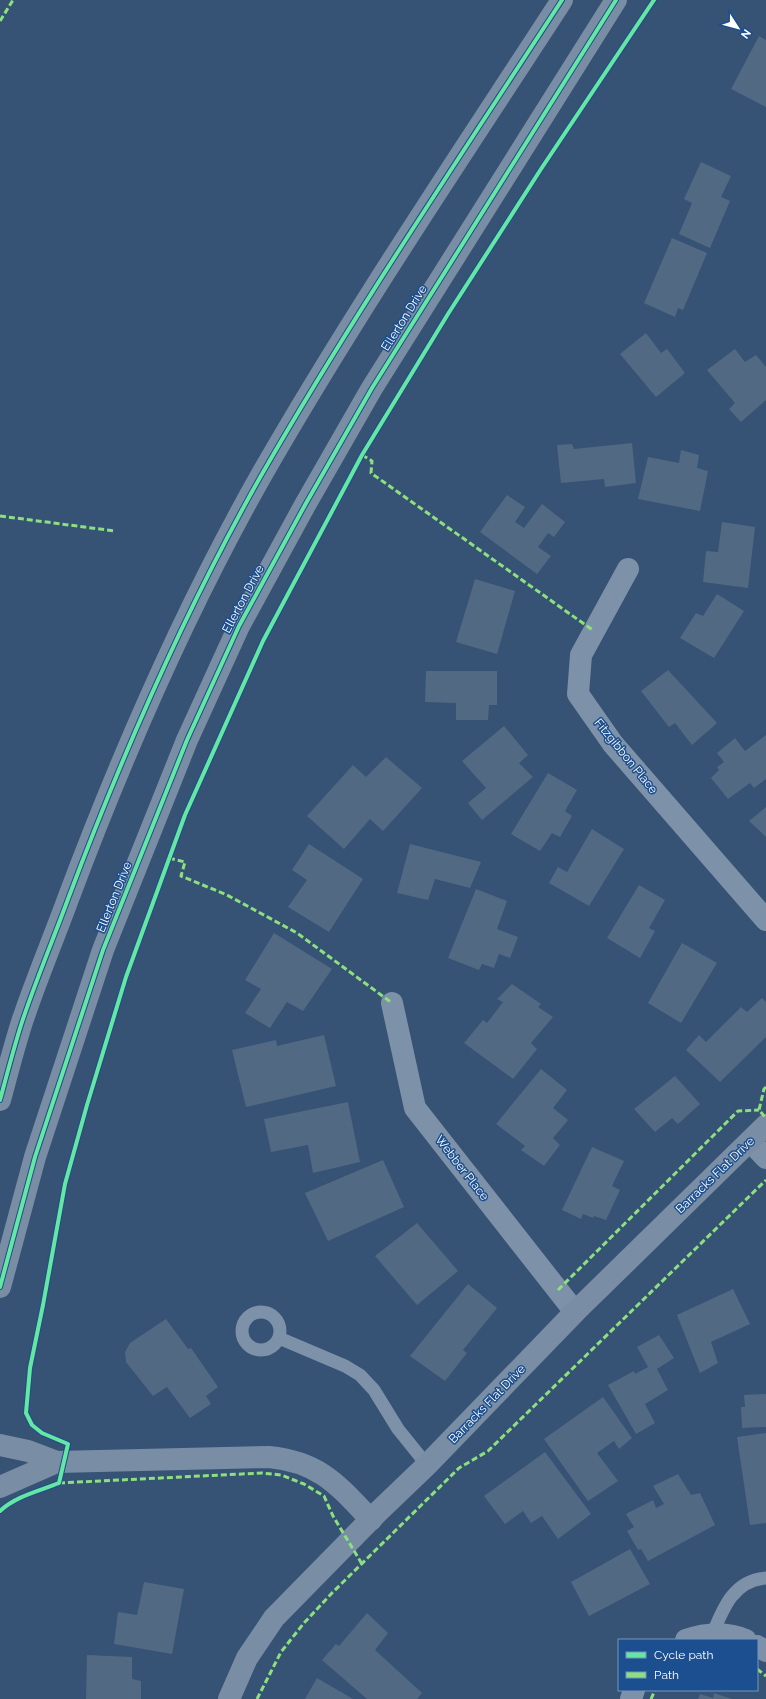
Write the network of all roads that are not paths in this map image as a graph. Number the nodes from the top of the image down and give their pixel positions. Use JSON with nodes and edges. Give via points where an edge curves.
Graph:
{"nodes":[{"id":1,"x":562,"y":0,"type":"edge"},
{"id":2,"x":616,"y":0,"type":"edge"},
{"id":3,"x":628,"y":569,"type":"dead end"},
{"id":4,"x":766,"y":920,"type":"edge"},
{"id":5,"x":392,"y":1003,"type":"dead end"},
{"id":6,"x":0,"y":1100,"type":"edge"},
{"id":7,"x":766,"y":1125,"type":"edge"},
{"id":8,"x":750,"y":1141,"type":"junction"},
{"id":9,"x":766,"y":1158,"type":"edge"},
{"id":10,"x":0,"y":1287,"type":"edge"},
{"id":11,"x":575,"y":1312,"type":"junction"},
{"id":12,"x":279,"y":1338,"type":"dead end"},
{"id":13,"x":0,"y":1445,"type":"edge"},
{"id":14,"x":57,"y":1462,"type":"junction"},
{"id":15,"x":428,"y":1465,"type":"junction"},
{"id":16,"x":0,"y":1487,"type":"edge"},
{"id":17,"x":370,"y":1520,"type":"junction"},
{"id":18,"x":766,"y":1578,"type":"edge"},
{"id":19,"x":713,"y":1633,"type":"junction"},
{"id":20,"x":690,"y":1639,"type":"edge"},
{"id":21,"x":743,"y":1639,"type":"edge"},
{"id":22,"x":229,"y":1699,"type":"edge"}],
"edges":[{"from":1,"to":6,"type":"main road","via":[[324,369],[261,476],[207,579],[156,687],[89,842],[22,1022]]},
{"from":2,"to":10,"type":"main road","name":"Ellerton Drive","via":[[372,388],[240,626],[187,740],[103,950],[35,1157]]},
{"from":3,"to":4,"type":"street","name":"Fitzgibbon Place","via":[[581,655],[578,694],[613,744]]},
{"from":5,"to":11,"type":"street","name":"Webber Place","via":[[415,1108]]},
{"from":7,"to":8,"type":"main road","name":"Barracks Flat Drive"},
{"from":8,"to":9,"type":"street"},
{"from":8,"to":11,"type":"main road","name":"Barracks Flat Drive"},
{"from":11,"to":15,"type":"main road","name":"Barracks Flat Drive"},
{"from":12,"to":15,"type":"lane","via":[[360,1375],[374,1390],[398,1429]]},
{"from":13,"to":14,"type":"main road","via":[[28,1451]]},
{"from":14,"to":16,"type":"main road"},
{"from":14,"to":17,"type":"main road","via":[[246,1456],[282,1458],[304,1464],[339,1486]]},
{"from":15,"to":17,"type":"main road","name":"Barracks Flat Drive"},
{"from":17,"to":22,"type":"main road","name":"Barracks Flat Drive","via":[[274,1618],[247,1658]]},
{"from":18,"to":19,"type":"lane","via":[[749,1582],[737,1590],[721,1612]]},
{"from":19,"to":20,"type":"street"},
{"from":19,"to":21,"type":"street"}]}
